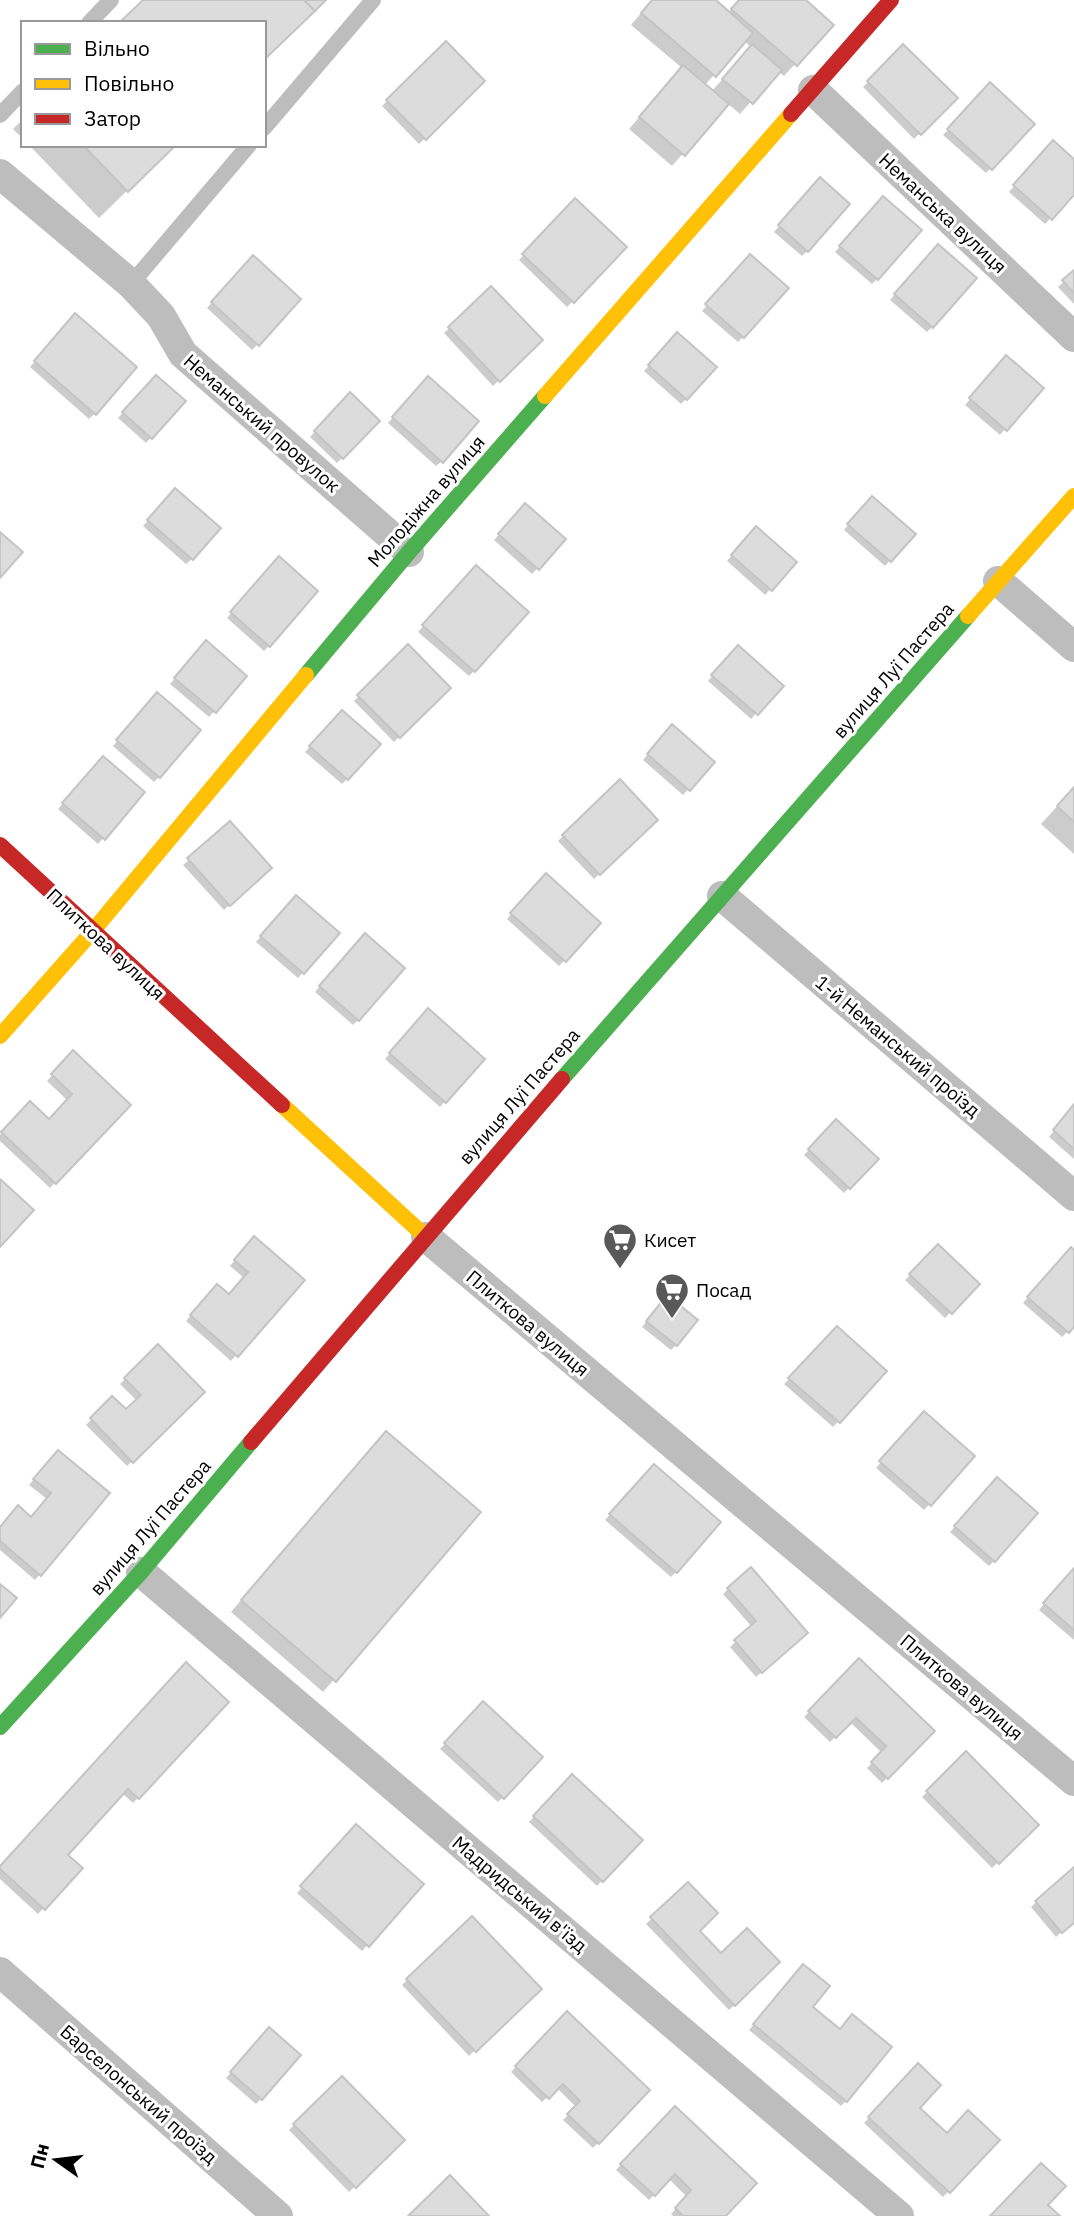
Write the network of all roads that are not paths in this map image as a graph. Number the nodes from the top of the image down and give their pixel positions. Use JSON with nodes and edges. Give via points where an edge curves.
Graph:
{"nodes":[{"id":1,"x":111,"y":0,"type":"edge"},
{"id":2,"x":373,"y":0,"type":"edge"},
{"id":3,"x":882,"y":3,"type":"edge"},
{"id":4,"x":91,"y":21,"type":"edge"},
{"id":5,"x":813,"y":90,"type":"junction"},
{"id":6,"x":21,"y":94,"type":"edge"},
{"id":7,"x":0,"y":115,"type":"edge"},
{"id":8,"x":266,"y":126,"type":"edge"},
{"id":9,"x":247,"y":147,"type":"edge"},
{"id":10,"x":0,"y":174,"type":"edge"},
{"id":11,"x":131,"y":284,"type":"junction"},
{"id":12,"x":1074,"y":337,"type":"edge"},
{"id":13,"x":1074,"y":496,"type":"edge"},
{"id":14,"x":410,"y":552,"type":"junction"},
{"id":15,"x":998,"y":581,"type":"junction"},
{"id":16,"x":1074,"y":647,"type":"edge"},
{"id":17,"x":0,"y":845,"type":"edge"},
{"id":18,"x":722,"y":896,"type":"junction"},
{"id":19,"x":92,"y":932,"type":"junction"},
{"id":20,"x":0,"y":1036,"type":"edge"},
{"id":21,"x":1074,"y":1196,"type":"edge"},
{"id":22,"x":426,"y":1237,"type":"junction"},
{"id":23,"x":141,"y":1572,"type":"junction"},
{"id":24,"x":0,"y":1727,"type":"edge"},
{"id":25,"x":1074,"y":1781,"type":"edge"},
{"id":26,"x":0,"y":1972,"type":"edge"},
{"id":27,"x":278,"y":2216,"type":"edge"},
{"id":28,"x":898,"y":2216,"type":"edge"}],
"edges":[{"from":1,"to":4,"type":"lane"},
{"from":2,"to":8,"type":"lane"},
{"from":3,"to":5,"type":"street","name":"Молодіжна вулиця"},
{"from":5,"to":12,"type":"street","name":"Неманська вулиця"},
{"from":5,"to":14,"type":"street","name":"Молодіжна вулиця"},
{"from":6,"to":7,"type":"lane"},
{"from":9,"to":11,"type":"lane"},
{"from":10,"to":11,"type":"street","name":"Неманський провулок"},
{"from":11,"to":14,"type":"street","name":"Неманський провулок","via":[[161,316],[183,354]]},
{"from":13,"to":15,"type":"street","name":"вулиця Луї Пастера"},
{"from":14,"to":19,"type":"street","name":"Молодіжна вулиця"},
{"from":15,"to":16,"type":"street"},
{"from":15,"to":18,"type":"street","name":"вулиця Луї Пастера"},
{"from":17,"to":19,"type":"street","name":"Плиткова вулиця"},
{"from":18,"to":21,"type":"street","name":"1-й Неманський проїзд"},
{"from":18,"to":22,"type":"street","name":"вулиця Луї Пастера"},
{"from":19,"to":20,"type":"street","name":"Молодіжна вулиця"},
{"from":19,"to":22,"type":"street","name":"Плиткова вулиця"},
{"from":22,"to":23,"type":"street","name":"вулиця Луї Пастера"},
{"from":22,"to":25,"type":"street","name":"Плиткова вулиця"},
{"from":23,"to":24,"type":"street","name":"вулиця Луї Пастера"},
{"from":23,"to":28,"type":"street","name":"Мадридський в'їзд"},
{"from":26,"to":27,"type":"street","name":"Барселонський проїзд"}]}
